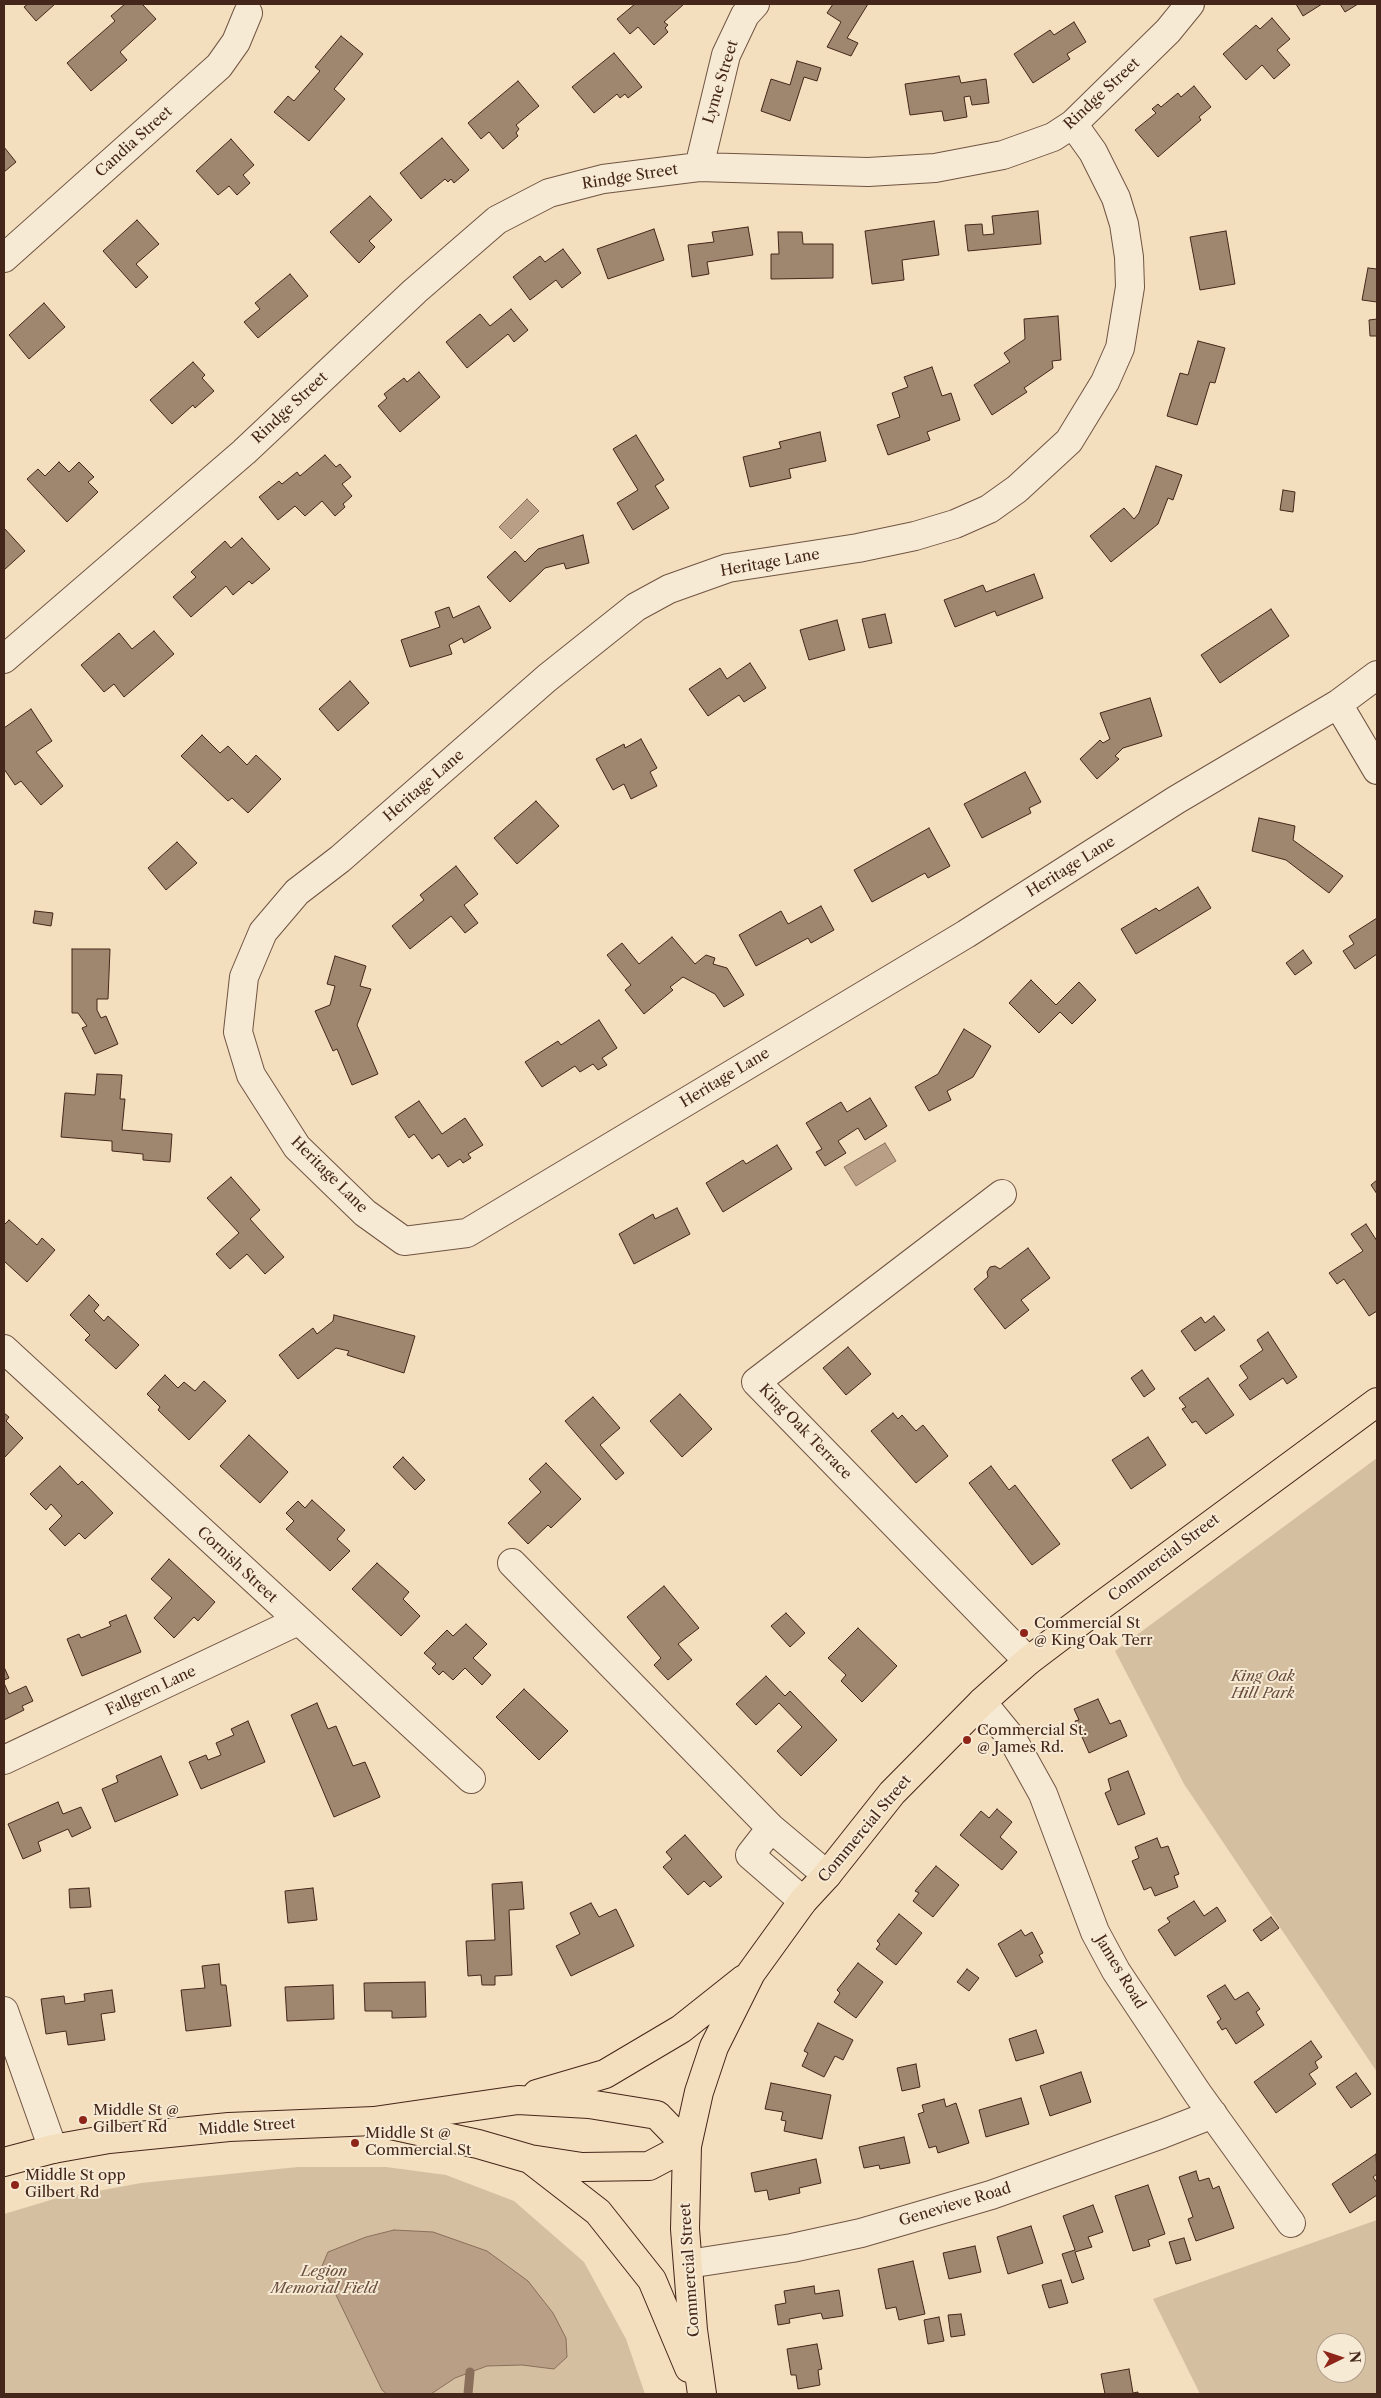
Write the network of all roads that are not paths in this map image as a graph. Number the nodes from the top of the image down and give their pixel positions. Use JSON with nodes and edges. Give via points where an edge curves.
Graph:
{"nodes":[{"id":1,"x":756,"y":4,"type":"edge"},
{"id":2,"x":1190,"y":4,"type":"edge"},
{"id":3,"x":248,"y":13,"type":"dead end"},
{"id":4,"x":1073,"y":124,"type":"junction"},
{"id":5,"x":699,"y":167,"type":"junction"},
{"id":6,"x":4,"y":258,"type":"edge"},
{"id":7,"x":4,"y":659,"type":"edge"},
{"id":8,"x":1377,"y":675,"type":"edge"},
{"id":9,"x":1338,"y":704,"type":"junction"},
{"id":10,"x":1377,"y":770,"type":"edge"},
{"id":11,"x":1002,"y":1194,"type":"dead end"},
{"id":12,"x":4,"y":1349,"type":"edge"},
{"id":13,"x":1377,"y":1402,"type":"edge"},
{"id":14,"x":512,"y":1563,"type":"dead end"},
{"id":15,"x":298,"y":1621,"type":"junction"},
{"id":16,"x":1028,"y":1661,"type":"junction"},
{"id":17,"x":982,"y":1702,"type":"junction"},
{"id":18,"x":4,"y":1760,"type":"edge"},
{"id":19,"x":471,"y":1779,"type":"dead end"},
{"id":20,"x":771,"y":1828,"type":"junction"},
{"id":21,"x":827,"y":1875,"type":"junction"},
{"id":22,"x":803,"y":1901,"type":"junction"},
{"id":23,"x":750,"y":1973,"type":"junction"},
{"id":24,"x":4,"y":2011,"type":"edge"},
{"id":25,"x":518,"y":2100,"type":"junction"},
{"id":26,"x":1213,"y":2114,"type":"junction"},
{"id":27,"x":374,"y":2121,"type":"junction"},
{"id":28,"x":687,"y":2146,"type":"junction"},
{"id":29,"x":53,"y":2149,"type":"junction"},
{"id":30,"x":530,"y":2159,"type":"junction"},
{"id":31,"x":4,"y":2162,"type":"edge"},
{"id":32,"x":1291,"y":2224,"type":"dead end"},
{"id":33,"x":688,"y":2264,"type":"junction"},
{"id":34,"x":701,"y":2394,"type":"edge"}],
"edges":[{"from":1,"to":5,"type":"street","name":"Lyme Street","via":[[744,15],[726,55]]},
{"from":2,"to":4,"type":"street","name":"Rindge Street","via":[[1168,31]]},
{"from":3,"to":6,"type":"street","name":"Candia Street","via":[[236,42],[219,66]]},
{"from":4,"to":5,"type":"street","name":"Rindge Street","via":[[1053,138],[1003,155],[935,168],[868,172]]},
{"from":4,"to":9,"type":"street","name":"Heritage Lane","via":[[1093,152],[1116,198],[1124,224],[1130,287],[1120,348],[1105,382],[1069,441],[1017,489],[988,509],[955,524],[858,548],[728,568],[669,589],[636,607],[547,678],[340,859],[297,892],[263,932],[244,978],[238,1032],[251,1075],[297,1147],[373,1219],[404,1241],[467,1233],[966,934],[1176,800]]},
{"from":5,"to":7,"type":"street","name":"Rindge Street","via":[[603,179],[549,193],[496,220],[415,291],[244,452]]},
{"from":8,"to":9,"type":"street","name":"Heritage Lane"},
{"from":9,"to":10,"type":"street"},
{"from":11,"to":16,"type":"street","name":"King Oak Terrace","via":[[756,1382]]},
{"from":12,"to":15,"type":"street","name":"Cornish Street"},
{"from":13,"to":16,"type":"main road","name":"Commercial Street"},
{"from":14,"to":20,"type":"street"},
{"from":15,"to":18,"type":"street","name":"Fallgren Lane"},
{"from":15,"to":19,"type":"street","name":"Cornish Street"},
{"from":16,"to":17,"type":"main road","name":"Commercial Street"},
{"from":17,"to":21,"type":"main road","name":"Commercial Street","via":[[892,1793]]},
{"from":17,"to":26,"type":"street","name":"James Road","via":[[1014,1740],[1043,1794],[1095,1932],[1116,1971]]},
{"from":20,"to":21,"type":"street"},
{"from":20,"to":22,"type":"street","via":[[750,1855]]},
{"from":21,"to":22,"type":"main road","name":"Commercial Street"},
{"from":22,"to":23,"type":"main road","name":"Commercial Street"},
{"from":23,"to":25,"type":"main road","via":[[681,2029],[605,2074]]},
{"from":23,"to":28,"type":"main road","name":"Commercial Street","via":[[714,2047]]},
{"from":24,"to":29,"type":"street"},
{"from":25,"to":27,"type":"main road"},
{"from":25,"to":28,"type":"main road","via":[[590,2104],[657,2115]]},
{"from":26,"to":32,"type":"street","name":"James Road"},
{"from":26,"to":33,"type":"street","name":"Genevieve Road","via":[[990,2195],[861,2233],[792,2248]]},
{"from":27,"to":29,"type":"main road","name":"Middle Street","via":[[229,2128],[109,2139]]},
{"from":27,"to":30,"type":"main road"},
{"from":28,"to":30,"type":"main road","via":[[650,2166],[582,2167]]},
{"from":28,"to":33,"type":"main road","name":"Commercial Street"},
{"from":29,"to":31,"type":"main road","name":"Middle Street"},
{"from":30,"to":34,"type":"main road","via":[[598,2212],[652,2280]]},
{"from":33,"to":34,"type":"main road","name":"Commercial Street"}]}
